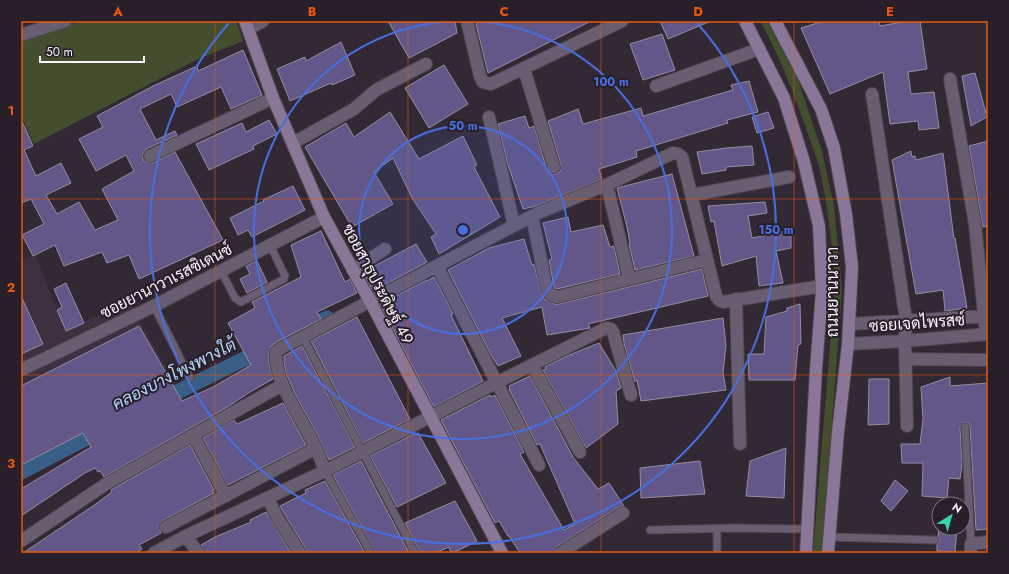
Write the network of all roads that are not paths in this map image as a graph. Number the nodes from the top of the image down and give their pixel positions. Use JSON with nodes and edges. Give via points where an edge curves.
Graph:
{"nodes":[{"id":1,"x":66,"y":21,"type":"edge"},
{"id":2,"x":263,"y":21,"type":"edge"},
{"id":3,"x":467,"y":21,"type":"edge"},
{"id":4,"x":622,"y":21,"type":"edge"},
{"id":5,"x":744,"y":21,"type":"edge"},
{"id":6,"x":775,"y":21,"type":"edge"},
{"id":7,"x":247,"y":25,"type":"edge"},
{"id":8,"x":21,"y":35,"type":"edge"},
{"id":9,"x":759,"y":49,"type":"junction"},
{"id":10,"x":426,"y":64,"type":"dead end"},
{"id":11,"x":524,"y":69,"type":"junction"},
{"id":12,"x":950,"y":79,"type":"dead end"},
{"id":13,"x":656,"y":86,"type":"dead end"},
{"id":14,"x":872,"y":94,"type":"dead end"},
{"id":15,"x":273,"y":98,"type":"junction"},
{"id":16,"x":489,"y":117,"type":"dead end"},
{"id":17,"x":293,"y":143,"type":"junction"},
{"id":18,"x":150,"y":156,"type":"dead end"},
{"id":19,"x":554,"y":167,"type":"dead end"},
{"id":20,"x":789,"y":177,"type":"dead end"},
{"id":21,"x":607,"y":185,"type":"junction"},
{"id":22,"x":692,"y":195,"type":"junction"},
{"id":23,"x":532,"y":216,"type":"junction"},
{"id":24,"x":324,"y":217,"type":"junction"},
{"id":25,"x":514,"y":225,"type":"junction"},
{"id":26,"x":270,"y":245,"type":"junction"},
{"id":27,"x":385,"y":249,"type":"dead end"},
{"id":28,"x":708,"y":260,"type":"junction"},
{"id":29,"x":437,"y":266,"type":"junction"},
{"id":30,"x":353,"y":270,"type":"junction"},
{"id":31,"x":221,"y":271,"type":"junction"},
{"id":32,"x":630,"y":278,"type":"junction"},
{"id":33,"x":822,"y":286,"type":"junction"},
{"id":34,"x":736,"y":299,"type":"junction"},
{"id":35,"x":370,"y":301,"type":"junction"},
{"id":36,"x":154,"y":306,"type":"junction"},
{"id":37,"x":986,"y":316,"type":"edge"},
{"id":38,"x":906,"y":320,"type":"junction"},
{"id":39,"x":850,"y":324,"type":"junction"},
{"id":40,"x":987,"y":334,"type":"edge"},
{"id":41,"x":304,"y":337,"type":"junction"},
{"id":42,"x":905,"y":341,"type":"junction"},
{"id":43,"x":848,"y":344,"type":"junction"},
{"id":44,"x":905,"y":359,"type":"junction"},
{"id":45,"x":988,"y":360,"type":"edge"},
{"id":46,"x":532,"y":365,"type":"junction"},
{"id":47,"x":21,"y":370,"type":"edge"},
{"id":48,"x":190,"y":378,"type":"dead end"},
{"id":49,"x":496,"y":383,"type":"junction"},
{"id":50,"x":282,"y":385,"type":"junction"},
{"id":51,"x":631,"y":395,"type":"dead end"},
{"id":52,"x":430,"y":417,"type":"junction"},
{"id":53,"x":907,"y":426,"type":"dead end"},
{"id":54,"x":965,"y":427,"type":"dead end"},
{"id":55,"x":193,"y":435,"type":"junction"},
{"id":56,"x":740,"y":444,"type":"dead end"},
{"id":57,"x":316,"y":448,"type":"junction"},
{"id":58,"x":362,"y":452,"type":"junction"},
{"id":59,"x":580,"y":452,"type":"dead end"},
{"id":60,"x":538,"y":465,"type":"dead end"},
{"id":61,"x":325,"y":471,"type":"junction"},
{"id":62,"x":226,"y":496,"type":"junction"},
{"id":63,"x":268,"y":498,"type":"junction"},
{"id":64,"x":623,"y":513,"type":"dead end"},
{"id":65,"x":166,"y":527,"type":"dead end"},
{"id":66,"x":807,"y":529,"type":"junction"},
{"id":67,"x":650,"y":530,"type":"dead end"},
{"id":68,"x":717,"y":530,"type":"junction"},
{"id":69,"x":186,"y":536,"type":"junction"},
{"id":70,"x":829,"y":537,"type":"junction"},
{"id":71,"x":935,"y":540,"type":"dead end"},
{"id":72,"x":21,"y":541,"type":"edge"},
{"id":73,"x":988,"y":542,"type":"edge"},
{"id":74,"x":971,"y":548,"type":"edge"},
{"id":75,"x":154,"y":553,"type":"edge"},
{"id":76,"x":198,"y":553,"type":"edge"},
{"id":77,"x":300,"y":553,"type":"edge"},
{"id":78,"x":371,"y":553,"type":"edge"},
{"id":79,"x":415,"y":553,"type":"edge"},
{"id":80,"x":502,"y":553,"type":"edge"},
{"id":81,"x":560,"y":553,"type":"edge"},
{"id":82,"x":717,"y":553,"type":"edge"},
{"id":83,"x":806,"y":553,"type":"edge"},
{"id":84,"x":828,"y":553,"type":"edge"}],
"edges":[{"from":1,"to":8,"type":"street"},
{"from":2,"to":7,"type":"street"},
{"from":3,"to":11,"type":"street","via":[[483,82],[491,84]]},
{"from":4,"to":11,"type":"street"},
{"from":5,"to":9,"type":"main road","name":"ถนนยานนาวา"},
{"from":6,"to":39,"type":"main road","name":"ถนนยานนาวา","via":[[821,109],[834,148],[852,267]]},
{"from":7,"to":15,"type":"main road","name":"ซอยสาธุประดิษฐ์ 49"},
{"from":9,"to":13,"type":"street"},
{"from":9,"to":33,"type":"main road","name":"ถนนยานนาวา","via":[[784,98],[804,162],[819,226]]},
{"from":10,"to":17,"type":"street","via":[[376,90],[354,109]]},
{"from":11,"to":19,"type":"street"},
{"from":12,"to":37,"type":"street","via":[[975,224]]},
{"from":14,"to":38,"type":"street"},
{"from":15,"to":17,"type":"main road","name":"ซอยสาธุประดิษฐ์ 49"},
{"from":15,"to":18,"type":"street"},
{"from":16,"to":25,"type":"street"},
{"from":17,"to":24,"type":"main road","name":"ซอยสาธุประดิษฐ์ 49"},
{"from":20,"to":22,"type":"street"},
{"from":21,"to":22,"type":"street","via":[[673,153],[682,157]]},
{"from":21,"to":23,"type":"street"},
{"from":21,"to":32,"type":"street"},
{"from":22,"to":28,"type":"street"},
{"from":23,"to":25,"type":"street"},
{"from":23,"to":32,"type":"street","via":[[547,290],[551,295],[564,296]]},
{"from":24,"to":26,"type":"street","name":"ซอยยานาวาเรสซิเดนซ์"},
{"from":24,"to":30,"type":"main road","name":"ซอยสาธุประดิษฐ์ 49"},
{"from":25,"to":29,"type":"street"},
{"from":26,"to":31,"type":"street","name":"ซอยยานาวาเรสซิเดนซ์"},
{"from":26,"to":31,"type":"lane","via":[[285,276],[284,280],[241,302],[235,298]]},
{"from":27,"to":30,"type":"street"},
{"from":28,"to":32,"type":"street"},
{"from":28,"to":34,"type":"street","via":[[716,296],[723,302]]},
{"from":29,"to":35,"type":"street"},
{"from":29,"to":49,"type":"street"},
{"from":30,"to":35,"type":"main road","name":"ซอยสาธุประดิษฐ์ 49"},
{"from":31,"to":36,"type":"street","name":"ซอยยานาวาเรสซิเดนซ์"},
{"from":33,"to":34,"type":"street"},
{"from":33,"to":66,"type":"main road","name":"ถนนยานนาวา"},
{"from":34,"to":56,"type":"street"},
{"from":35,"to":41,"type":"street"},
{"from":35,"to":52,"type":"main road","name":"ซอยสาธุประดิษฐ์ 49"},
{"from":36,"to":47,"type":"street","name":"ซอยยานาวาเรสซิเดนซ์"},
{"from":36,"to":48,"type":"lane"},
{"from":37,"to":38,"type":"street","name":"ซอยเจดไพรสซ์"},
{"from":37,"to":40,"type":"street"},
{"from":38,"to":39,"type":"street","name":"ซอยเจดไพรสซ์"},
{"from":38,"to":42,"type":"street"},
{"from":39,"to":43,"type":"main road","name":"ถนนยานนาวา"},
{"from":40,"to":42,"type":"street","name":"ซอยเจดไพรสซ์"},
{"from":41,"to":50,"type":"street","via":[[276,352],[275,358]]},
{"from":41,"to":58,"type":"lane"},
{"from":42,"to":43,"type":"street","name":"ซอยเจดไพรสซ์"},
{"from":42,"to":44,"type":"street"},
{"from":43,"to":70,"type":"main road","name":"ถนนยานนาวา"},
{"from":44,"to":45,"type":"street"},
{"from":44,"to":53,"type":"street"},
{"from":46,"to":49,"type":"street"},
{"from":46,"to":51,"type":"street","via":[[606,328],[611,329]]},
{"from":46,"to":59,"type":"street"},
{"from":49,"to":52,"type":"street"},
{"from":49,"to":60,"type":"street"},
{"from":50,"to":55,"type":"street"},
{"from":50,"to":57,"type":"street"},
{"from":52,"to":58,"type":"street"},
{"from":52,"to":80,"type":"main road","name":"ซอยสาธุประดิษฐ์ 49"},
{"from":54,"to":74,"type":"lane"},
{"from":55,"to":62,"type":"street"},
{"from":55,"to":72,"type":"street","via":[[106,484]]},
{"from":57,"to":61,"type":"street"},
{"from":57,"to":62,"type":"street"},
{"from":58,"to":61,"type":"street"},
{"from":58,"to":79,"type":"lane"},
{"from":61,"to":63,"type":"street"},
{"from":61,"to":78,"type":"lane"},
{"from":62,"to":65,"type":"street"},
{"from":63,"to":69,"type":"street"},
{"from":63,"to":77,"type":"street"},
{"from":64,"to":81,"type":"street"},
{"from":66,"to":68,"type":"lane"},
{"from":66,"to":83,"type":"main road","name":"ถนนยานนาวา"},
{"from":67,"to":68,"type":"lane"},
{"from":68,"to":82,"type":"lane"},
{"from":69,"to":75,"type":"street"},
{"from":69,"to":76,"type":"street"},
{"from":70,"to":71,"type":"lane"},
{"from":70,"to":84,"type":"main road","name":"ถนนยานนาวา"},
{"from":73,"to":74,"type":"street"}]}
